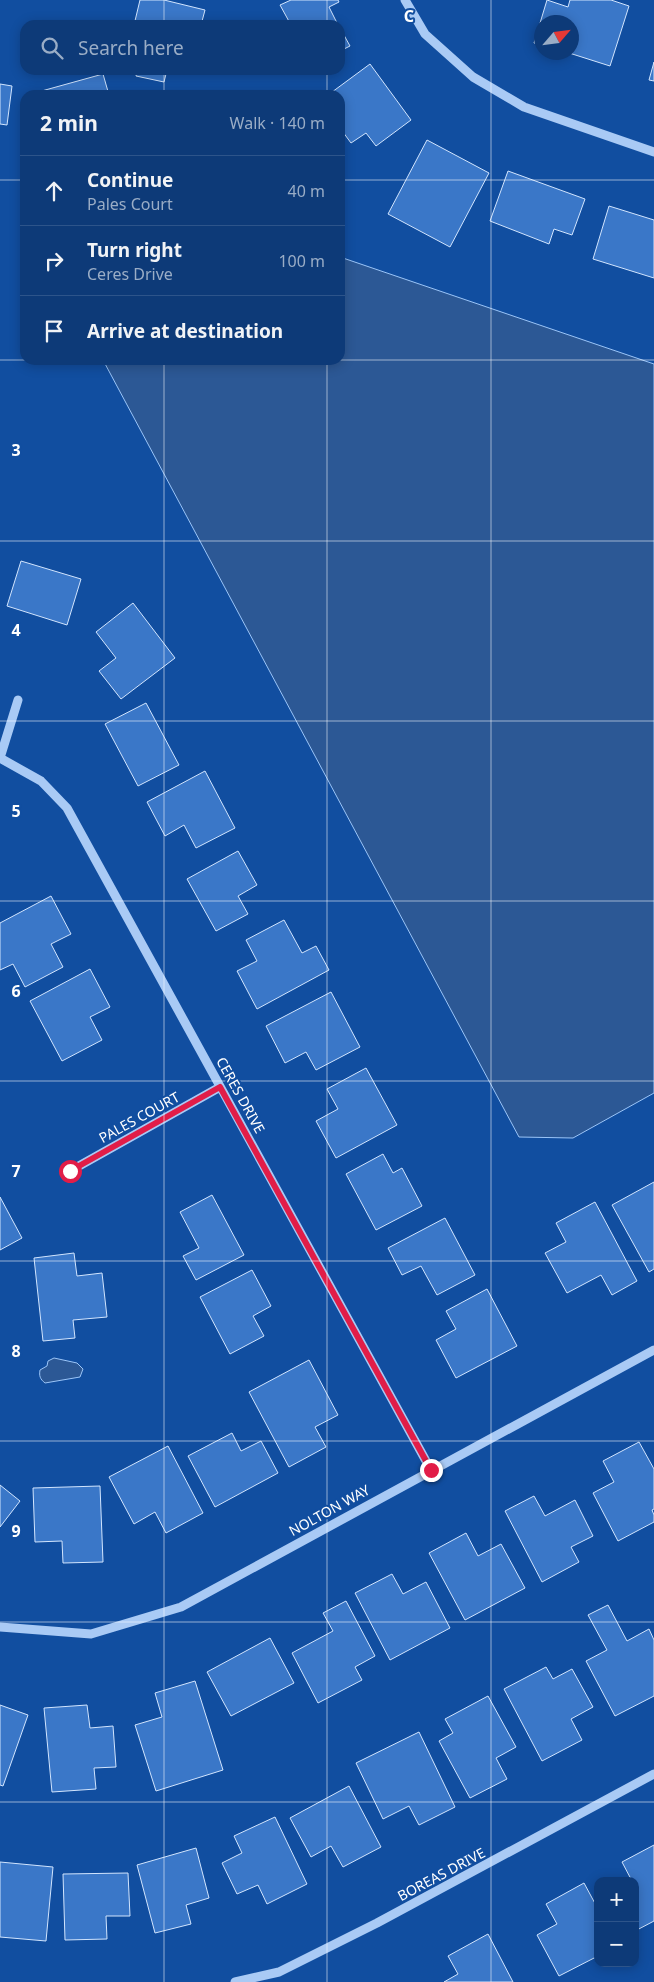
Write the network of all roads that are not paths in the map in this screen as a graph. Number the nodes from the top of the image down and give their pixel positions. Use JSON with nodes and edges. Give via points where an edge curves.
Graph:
{"nodes":[{"id":1,"x":405,"y":0,"type":"edge"},
{"id":2,"x":654,"y":152,"type":"edge"},
{"id":3,"x":18,"y":700,"type":"dead end"},
{"id":4,"x":0,"y":758,"type":"edge"},
{"id":5,"x":220,"y":1087,"type":"junction"},
{"id":6,"x":70,"y":1171,"type":"dead end"},
{"id":7,"x":654,"y":1350,"type":"edge"},
{"id":8,"x":431,"y":1470,"type":"junction"},
{"id":9,"x":0,"y":1627,"type":"edge"},
{"id":10,"x":654,"y":1774,"type":"edge"},
{"id":11,"x":235,"y":1982,"type":"edge"}],
"edges":[{"from":1,"to":2,"type":"street","via":[[425,34],[473,78],[524,107]]},
{"from":3,"to":4,"type":"street"},
{"from":4,"to":5,"type":"street","name":"CERES DRIVE","via":[[41,781],[67,808]]},
{"from":5,"to":6,"type":"street","name":"PALES COURT"},
{"from":5,"to":8,"type":"street","name":"CERES DRIVE"},
{"from":7,"to":8,"type":"street","name":"NOLTON WAY"},
{"from":8,"to":9,"type":"street","name":"NOLTON WAY","via":[[181,1606],[91,1634]]},
{"from":10,"to":11,"type":"street","name":"BOREAS DRIVE","via":[[361,1932],[279,1972]]}]}
